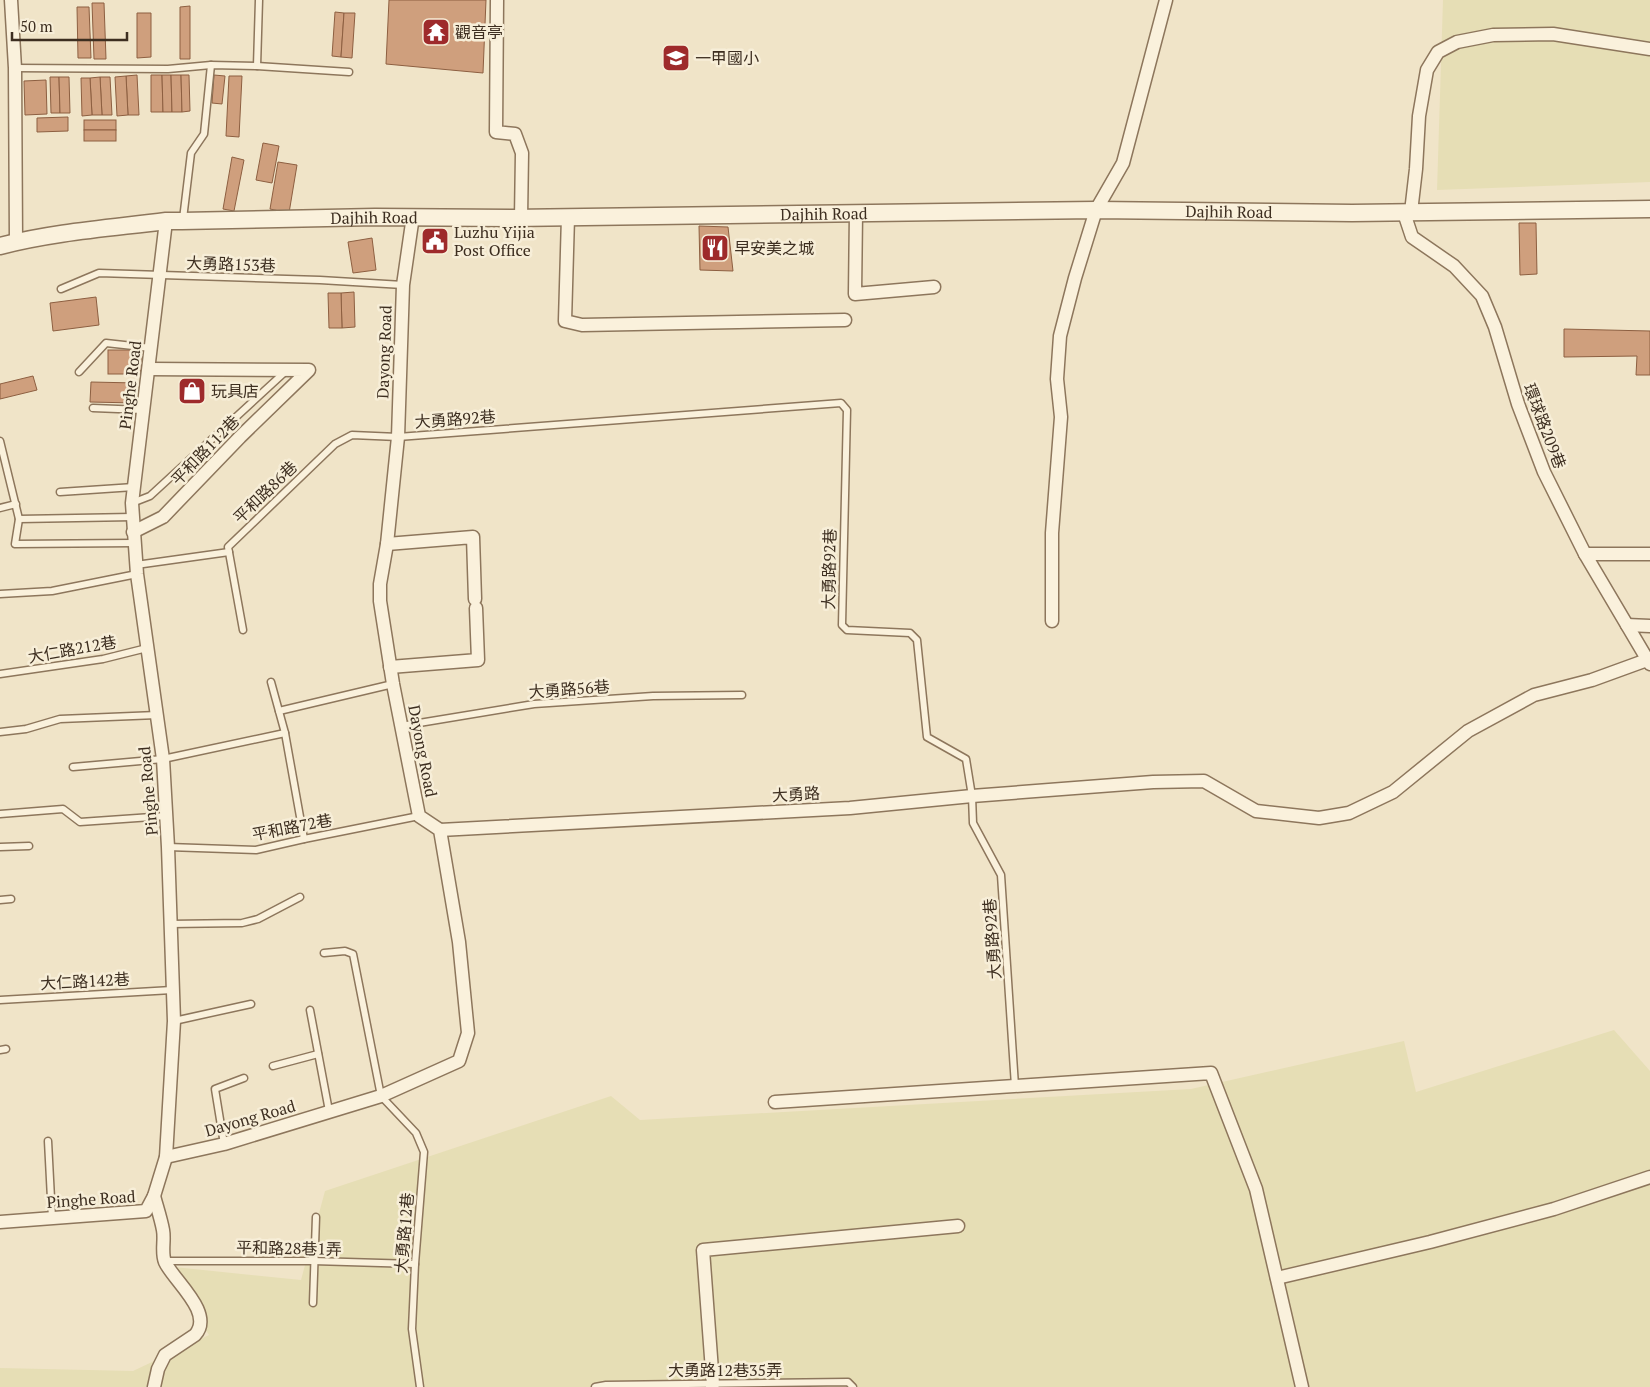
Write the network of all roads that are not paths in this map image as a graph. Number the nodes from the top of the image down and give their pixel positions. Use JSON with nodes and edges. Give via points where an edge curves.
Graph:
{"nodes":[{"id":1,"x":11,"y":0,"type":"edge"},
{"id":2,"x":259,"y":0,"type":"edge"},
{"id":3,"x":497,"y":0,"type":"edge"},
{"id":4,"x":1166,"y":0,"type":"edge"},
{"id":5,"x":1650,"y":49,"type":"edge"},
{"id":6,"x":211,"y":65,"type":"junction"},
{"id":7,"x":257,"y":66,"type":"junction"},
{"id":8,"x":15,"y":68,"type":"junction"},
{"id":9,"x":349,"y":72,"type":"dead end"},
{"id":10,"x":1650,"y":208,"type":"edge"},
{"id":11,"x":1096,"y":210,"type":"junction"},
{"id":12,"x":1407,"y":212,"type":"junction"},
{"id":13,"x":856,"y":213,"type":"junction"},
{"id":14,"x":414,"y":216,"type":"junction"},
{"id":15,"x":568,"y":217,"type":"junction"},
{"id":16,"x":522,"y":218,"type":"junction"},
{"id":17,"x":174,"y":221,"type":"junction"},
{"id":18,"x":16,"y":242,"type":"junction"},
{"id":19,"x":0,"y":246,"type":"edge"},
{"id":20,"x":159,"y":275,"type":"junction"},
{"id":21,"x":403,"y":285,"type":"junction"},
{"id":22,"x":934,"y":286,"type":"dead end"},
{"id":23,"x":61,"y":289,"type":"dead end"},
{"id":24,"x":845,"y":320,"type":"dead end"},
{"id":25,"x":151,"y":348,"type":"junction"},
{"id":26,"x":148,"y":368,"type":"junction"},
{"id":27,"x":288,"y":369,"type":"junction"},
{"id":28,"x":79,"y":372,"type":"dead end"},
{"id":29,"x":93,"y":408,"type":"dead end"},
{"id":30,"x":143,"y":410,"type":"junction"},
{"id":31,"x":398,"y":438,"type":"junction"},
{"id":32,"x":0,"y":441,"type":"edge"},
{"id":33,"x":134,"y":487,"type":"junction"},
{"id":34,"x":60,"y":492,"type":"dead end"},
{"id":35,"x":132,"y":503,"type":"junction"},
{"id":36,"x":16,"y":504,"type":"junction"},
{"id":37,"x":0,"y":508,"type":"edge"},
{"id":38,"x":133,"y":516,"type":"junction"},
{"id":39,"x":19,"y":520,"type":"junction"},
{"id":40,"x":134,"y":537,"type":"junction"},
{"id":41,"x":387,"y":544,"type":"junction"},
{"id":42,"x":228,"y":552,"type":"junction"},
{"id":43,"x":1585,"y":554,"type":"junction"},
{"id":44,"x":1650,"y":554,"type":"edge"},
{"id":45,"x":137,"y":570,"type":"junction"},
{"id":46,"x":0,"y":594,"type":"edge"},
{"id":47,"x":1052,"y":621,"type":"dead end"},
{"id":48,"x":1627,"y":625,"type":"junction"},
{"id":49,"x":1650,"y":626,"type":"edge"},
{"id":50,"x":243,"y":630,"type":"dead end"},
{"id":51,"x":147,"y":648,"type":"junction"},
{"id":52,"x":1649,"y":662,"type":"edge"},
{"id":53,"x":390,"y":667,"type":"junction"},
{"id":54,"x":0,"y":674,"type":"edge"},
{"id":55,"x":271,"y":682,"type":"dead end"},
{"id":56,"x":393,"y":684,"type":"junction"},
{"id":57,"x":742,"y":695,"type":"dead end"},
{"id":58,"x":279,"y":710,"type":"junction"},
{"id":59,"x":157,"y":716,"type":"junction"},
{"id":60,"x":401,"y":726,"type":"junction"},
{"id":61,"x":0,"y":732,"type":"edge"},
{"id":62,"x":285,"y":733,"type":"junction"},
{"id":63,"x":163,"y":759,"type":"junction"},
{"id":64,"x":73,"y":767,"type":"dead end"},
{"id":65,"x":972,"y":796,"type":"junction"},
{"id":66,"x":0,"y":814,"type":"edge"},
{"id":67,"x":166,"y":816,"type":"junction"},
{"id":68,"x":419,"y":816,"type":"junction"},
{"id":69,"x":440,"y":830,"type":"junction"},
{"id":70,"x":304,"y":839,"type":"junction"},
{"id":71,"x":29,"y":846,"type":"dead end"},
{"id":72,"x":168,"y":846,"type":"junction"},
{"id":73,"x":0,"y":847,"type":"edge"},
{"id":74,"x":300,"y":897,"type":"dead end"},
{"id":75,"x":11,"y":899,"type":"dead end"},
{"id":76,"x":0,"y":900,"type":"edge"},
{"id":77,"x":170,"y":924,"type":"junction"},
{"id":78,"x":324,"y":953,"type":"dead end"},
{"id":79,"x":172,"y":990,"type":"junction"},
{"id":80,"x":0,"y":1000,"type":"edge"},
{"id":81,"x":251,"y":1004,"type":"dead end"},
{"id":82,"x":310,"y":1010,"type":"dead end"},
{"id":83,"x":174,"y":1021,"type":"junction"},
{"id":84,"x":318,"y":1054,"type":"junction"},
{"id":85,"x":273,"y":1066,"type":"dead end"},
{"id":86,"x":244,"y":1078,"type":"dead end"},
{"id":87,"x":1015,"y":1086,"type":"junction"},
{"id":88,"x":381,"y":1096,"type":"junction"},
{"id":89,"x":775,"y":1102,"type":"dead end"},
{"id":90,"x":329,"y":1111,"type":"junction"},
{"id":91,"x":48,"y":1141,"type":"dead end"},
{"id":92,"x":224,"y":1144,"type":"junction"},
{"id":93,"x":166,"y":1157,"type":"junction"},
{"id":94,"x":1650,"y":1177,"type":"edge"},
{"id":95,"x":154,"y":1196,"type":"junction"},
{"id":96,"x":316,"y":1217,"type":"dead end"},
{"id":97,"x":52,"y":1218,"type":"junction"},
{"id":98,"x":0,"y":1222,"type":"edge"},
{"id":99,"x":958,"y":1226,"type":"dead end"},
{"id":100,"x":164,"y":1261,"type":"junction"},
{"id":101,"x":313,"y":1261,"type":"junction"},
{"id":102,"x":414,"y":1264,"type":"junction"},
{"id":103,"x":1277,"y":1278,"type":"junction"},
{"id":104,"x":313,"y":1303,"type":"dead end"},
{"id":105,"x":713,"y":1386,"type":"edge"},
{"id":106,"x":154,"y":1387,"type":"edge"},
{"id":107,"x":420,"y":1387,"type":"edge"},
{"id":108,"x":596,"y":1387,"type":"edge"},
{"id":109,"x":853,"y":1387,"type":"edge"},
{"id":110,"x":1302,"y":1387,"type":"edge"}],
"edges":[{"from":1,"to":8,"type":"street"},
{"from":2,"to":7,"type":"lane"},
{"from":3,"to":16,"type":"street","via":[[496,132],[515,134],[522,153]]},
{"from":4,"to":11,"type":"street","via":[[1123,163]]},
{"from":5,"to":12,"type":"street","via":[[1579,37],[1528,34],[1493,35],[1457,42],[1438,52],[1427,70],[1419,116],[1416,169]]},
{"from":6,"to":7,"type":"lane"},
{"from":6,"to":8,"type":"lane","via":[[168,69]]},
{"from":6,"to":17,"type":"lane","via":[[204,134],[191,153]]},
{"from":7,"to":9,"type":"lane"},
{"from":8,"to":18,"type":"street"},
{"from":10,"to":12,"type":"street","name":"Dajhih Road"},
{"from":11,"to":12,"type":"street","name":"Dajhih Road"},
{"from":11,"to":13,"type":"street","name":"Dajhih Road"},
{"from":11,"to":47,"type":"street","via":[[1060,336],[1057,380],[1061,417],[1052,533]]},
{"from":12,"to":43,"type":"street","name":"環球路209巷","via":[[1412,237],[1454,266],[1482,296],[1544,472]]},
{"from":13,"to":15,"type":"street","name":"Dajhih Road"},
{"from":13,"to":22,"type":"street","via":[[855,294]]},
{"from":14,"to":16,"type":"street","name":"Dajhih Road"},
{"from":14,"to":17,"type":"street","name":"Dajhih Road"},
{"from":14,"to":21,"type":"street","name":"Dayong Road"},
{"from":15,"to":16,"type":"street","name":"Dajhih Road"},
{"from":15,"to":24,"type":"street","via":[[564,321],[582,325]]},
{"from":17,"to":18,"type":"street","name":"Dajhih Road"},
{"from":17,"to":20,"type":"street","name":"Pinghe Road"},
{"from":18,"to":19,"type":"street","name":"Dajhih Road"},
{"from":20,"to":21,"type":"lane","name":"大勇路153巷"},
{"from":20,"to":23,"type":"lane","name":"大勇路153巷","via":[[99,273]]},
{"from":20,"to":25,"type":"street","name":"Pinghe Road"},
{"from":21,"to":31,"type":"street","name":"Dayong Road"},
{"from":25,"to":26,"type":"street","name":"Pinghe Road"},
{"from":25,"to":28,"type":"lane","via":[[106,342]]},
{"from":26,"to":27,"type":"street","name":"平和路112巷"},
{"from":26,"to":30,"type":"street","name":"Pinghe Road"},
{"from":27,"to":35,"type":"lane","via":[[150,496]]},
{"from":27,"to":40,"type":"street","name":"平和路112巷","via":[[309,370],[163,517]]},
{"from":29,"to":30,"type":"lane"},
{"from":30,"to":33,"type":"street","name":"Pinghe Road"},
{"from":31,"to":41,"type":"street","name":"Dayong Road"},
{"from":31,"to":42,"type":"lane","name":"平和路86巷","via":[[352,435],[335,444],[228,547]]},
{"from":31,"to":65,"type":"lane","name":"大勇路92巷","via":[[841,403],[847,410],[842,625],[847,630],[910,633],[916,640],[927,737],[966,759]]},
{"from":32,"to":36,"type":"lane"},
{"from":33,"to":34,"type":"lane"},
{"from":33,"to":35,"type":"street","name":"Pinghe Road"},
{"from":35,"to":38,"type":"street","name":"Pinghe Road"},
{"from":36,"to":37,"type":"lane"},
{"from":36,"to":39,"type":"lane"},
{"from":38,"to":39,"type":"lane"},
{"from":38,"to":40,"type":"street","name":"Pinghe Road"},
{"from":39,"to":40,"type":"lane","via":[[15,544]]},
{"from":40,"to":45,"type":"street","name":"Pinghe Road"},
{"from":41,"to":53,"type":"street","name":"Dayong Road","via":[[380,601]]},
{"from":41,"to":53,"type":"street","via":[[473,537],[478,660]]},
{"from":42,"to":45,"type":"lane"},
{"from":42,"to":50,"type":"lane"},
{"from":43,"to":44,"type":"street"},
{"from":43,"to":48,"type":"street","name":"環球路209巷"},
{"from":45,"to":46,"type":"lane","via":[[52,591]]},
{"from":45,"to":51,"type":"street","name":"Pinghe Road"},
{"from":48,"to":49,"type":"street"},
{"from":48,"to":52,"type":"street","name":"環球路209巷"},
{"from":51,"to":54,"type":"lane","name":"大仁路212巷","via":[[103,659]]},
{"from":51,"to":59,"type":"street","name":"Pinghe Road"},
{"from":52,"to":65,"type":"street","name":"大勇路","via":[[1534,695],[1468,731],[1392,792],[1349,814],[1318,818],[1256,811],[1204,781]]},
{"from":53,"to":56,"type":"street","name":"Dayong Road"},
{"from":55,"to":58,"type":"lane"},
{"from":56,"to":58,"type":"lane"},
{"from":56,"to":60,"type":"street","name":"Dayong Road"},
{"from":57,"to":60,"type":"lane","name":"大勇路56巷","via":[[653,696],[534,704]]},
{"from":58,"to":62,"type":"lane"},
{"from":59,"to":61,"type":"lane","via":[[60,719]]},
{"from":59,"to":63,"type":"street","name":"Pinghe Road"},
{"from":60,"to":68,"type":"street","name":"Dayong Road"},
{"from":62,"to":63,"type":"lane"},
{"from":62,"to":70,"type":"lane"},
{"from":63,"to":64,"type":"lane"},
{"from":63,"to":67,"type":"street","name":"Pinghe Road"},
{"from":65,"to":69,"type":"street","name":"大勇路","via":[[850,808]]},
{"from":65,"to":87,"type":"lane","name":"大勇路92巷","via":[[973,823],[1001,875]]},
{"from":66,"to":67,"type":"lane","via":[[63,809],[80,822]]},
{"from":67,"to":72,"type":"street","name":"Pinghe Road"},
{"from":68,"to":69,"type":"street","name":"Dayong Road"},
{"from":68,"to":70,"type":"lane","name":"平和路72巷"},
{"from":69,"to":88,"type":"street","name":"Dayong Road","via":[[459,942],[468,1033],[459,1062]]},
{"from":70,"to":72,"type":"lane","name":"平和路72巷","via":[[256,850]]},
{"from":71,"to":73,"type":"lane"},
{"from":72,"to":77,"type":"street","name":"Pinghe Road"},
{"from":74,"to":77,"type":"lane","via":[[258,919],[242,923]]},
{"from":75,"to":76,"type":"lane"},
{"from":77,"to":79,"type":"street","name":"Pinghe Road"},
{"from":78,"to":88,"type":"lane","via":[[345,951],[353,954]]},
{"from":79,"to":80,"type":"lane","name":"大仁路142巷"},
{"from":79,"to":83,"type":"street","name":"Pinghe Road"},
{"from":81,"to":83,"type":"lane"},
{"from":82,"to":84,"type":"lane"},
{"from":83,"to":93,"type":"street","name":"Pinghe Road"},
{"from":84,"to":85,"type":"lane"},
{"from":84,"to":90,"type":"lane"},
{"from":86,"to":92,"type":"lane","via":[[215,1088]]},
{"from":87,"to":89,"type":"street"},
{"from":87,"to":103,"type":"street","via":[[1212,1073],[1256,1189]]},
{"from":88,"to":90,"type":"street","name":"Dayong Road"},
{"from":88,"to":102,"type":"lane","name":"大勇路12巷","via":[[416,1133],[424,1152]]},
{"from":90,"to":92,"type":"street","name":"Dayong Road"},
{"from":91,"to":97,"type":"lane"},
{"from":92,"to":93,"type":"street","name":"Dayong Road"},
{"from":93,"to":95,"type":"street","name":"Pinghe Road"},
{"from":94,"to":103,"type":"street","via":[[1554,1209]]},
{"from":95,"to":97,"type":"street","name":"Pinghe Road","via":[[146,1211]]},
{"from":95,"to":100,"type":"street","via":[[163,1232]]},
{"from":96,"to":101,"type":"lane"},
{"from":97,"to":98,"type":"street","name":"Pinghe Road"},
{"from":99,"to":105,"type":"street","via":[[703,1250]]},
{"from":100,"to":101,"type":"lane","name":"平和路28巷1弄"},
{"from":100,"to":106,"type":"street","via":[[200,1314],[201,1324],[199,1332],[166,1355],[158,1369]]},
{"from":101,"to":102,"type":"lane","name":"平和路28巷1弄"},
{"from":101,"to":104,"type":"lane"},
{"from":102,"to":107,"type":"lane","name":"大勇路12巷","via":[[412,1329]]},
{"from":103,"to":110,"type":"street"},
{"from":105,"to":108,"type":"lane","name":"大勇路12巷35弄"},
{"from":105,"to":109,"type":"lane","name":"大勇路12巷35弄","via":[[848,1382]]}]}
